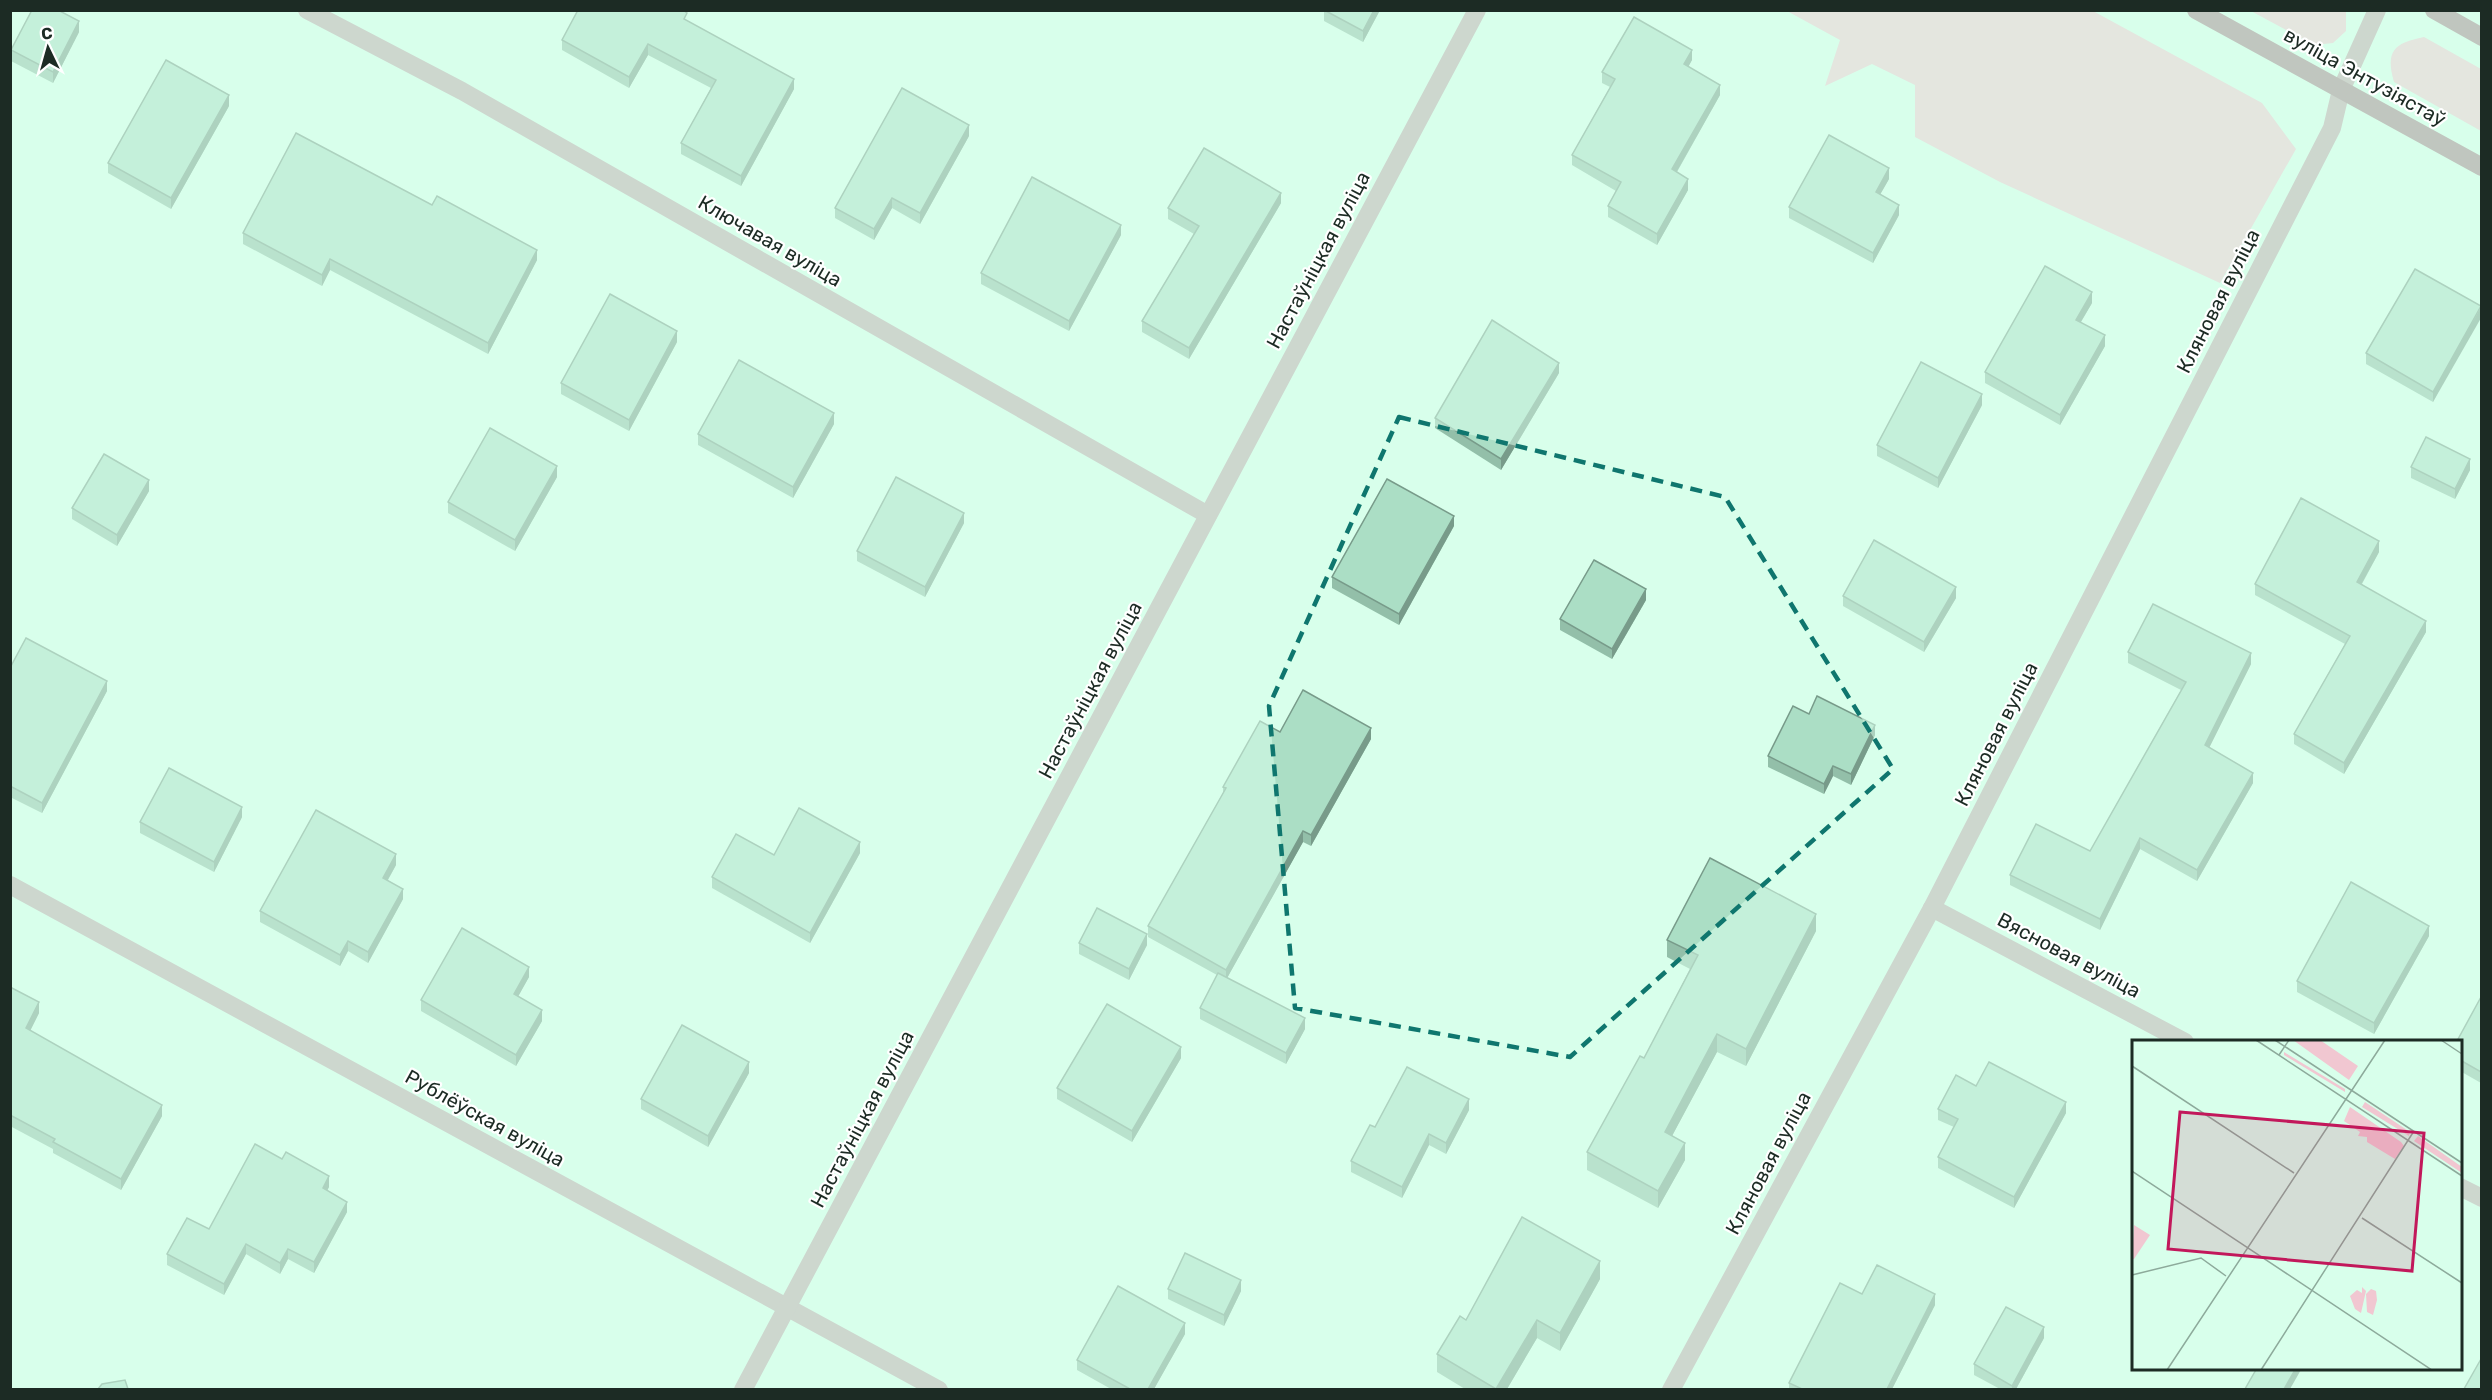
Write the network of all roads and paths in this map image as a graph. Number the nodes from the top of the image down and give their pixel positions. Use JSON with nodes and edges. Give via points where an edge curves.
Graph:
{"nodes":[{"id":1,"x":307,"y":10,"type":"edge"},
{"id":2,"x":1477,"y":10,"type":"edge"},
{"id":3,"x":2196,"y":10,"type":"edge"},
{"id":4,"x":2377,"y":10,"type":"edge"},
{"id":5,"x":2434,"y":10,"type":"edge"},
{"id":6,"x":2481,"y":37,"type":"edge"},
{"id":7,"x":2341,"y":90,"type":"junction"},
{"id":8,"x":2481,"y":167,"type":"edge"},
{"id":9,"x":1208,"y":515,"type":"junction"},
{"id":10,"x":10,"y":885,"type":"edge"},
{"id":11,"x":1932,"y":908,"type":"junction"},
{"id":12,"x":2183,"y":1040,"type":"edge"},
{"id":13,"x":2462,"y":1188,"type":"edge"},
{"id":14,"x":2481,"y":1198,"type":"edge"},
{"id":15,"x":788,"y":1308,"type":"junction"},
{"id":16,"x":742,"y":1389,"type":"edge"},
{"id":17,"x":939,"y":1389,"type":"edge"},
{"id":18,"x":1671,"y":1389,"type":"edge"}],
"edges":[{"from":1,"to":9,"type":"street","name":"Ключавая вуліца","via":[[462,92]]},
{"from":2,"to":9,"type":"street","name":"Настаўніцкая вуліца"},
{"from":3,"to":7,"type":"street","name":"вуліца Энтузіястаў"},
{"from":4,"to":7,"type":"street","name":"Кляновая вуліца"},
{"from":5,"to":6,"type":"street"},
{"from":7,"to":8,"type":"street","name":"вуліца Энтузіястаў"},
{"from":7,"to":11,"type":"street","name":"Кляновая вуліца","via":[[2332,128]]},
{"from":9,"to":15,"type":"street","name":"Настаўніцкая вуліца"},
{"from":10,"to":15,"type":"street","name":"Рублёўская вуліца"},
{"from":11,"to":12,"type":"street","name":"Вясновая вуліца"},
{"from":11,"to":18,"type":"street","name":"Кляновая вуліца"},
{"from":13,"to":14,"type":"street"},
{"from":15,"to":16,"type":"street","name":"Настаўніцкая вуліца"},
{"from":15,"to":17,"type":"street","name":"Рублёўская вуліца"}]}
